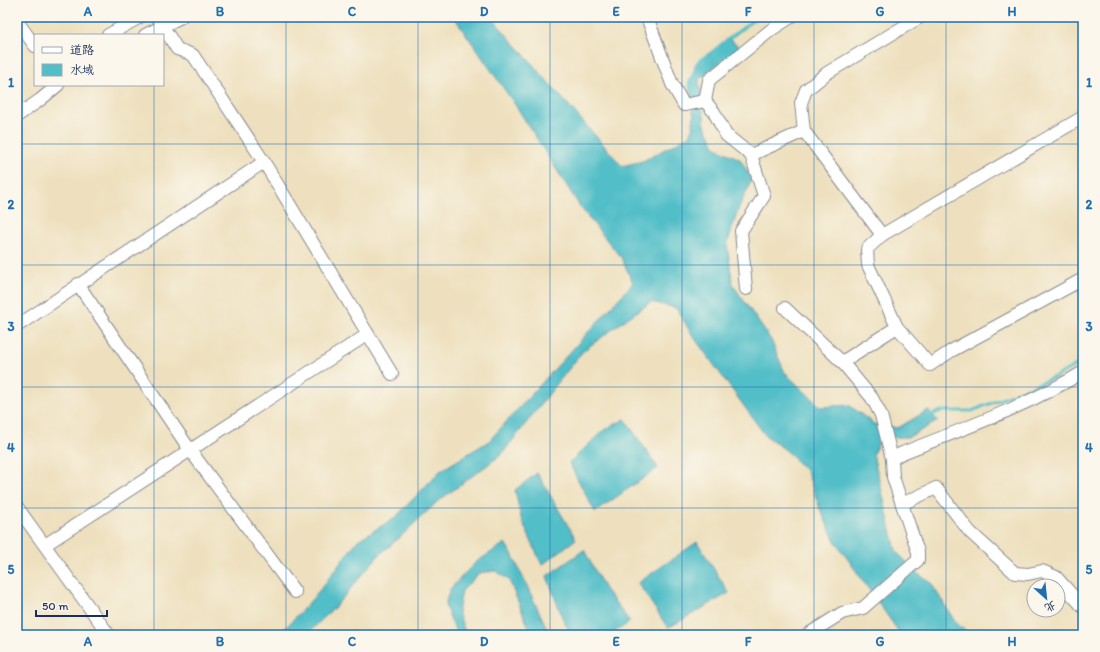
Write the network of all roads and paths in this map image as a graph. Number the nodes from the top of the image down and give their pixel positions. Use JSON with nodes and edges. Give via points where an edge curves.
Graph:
{"nodes":[{"id":1,"x":140,"y":17,"type":"edge"},
{"id":2,"x":181,"y":17,"type":"edge"},
{"id":3,"x":647,"y":17,"type":"edge"},
{"id":4,"x":791,"y":17,"type":"edge"},
{"id":5,"x":920,"y":17,"type":"edge"},
{"id":6,"x":17,"y":21,"type":"edge"},
{"id":7,"x":160,"y":22,"type":"edge"},
{"id":8,"x":110,"y":34,"type":"edge"},
{"id":9,"x":146,"y":34,"type":"edge"},
{"id":10,"x":22,"y":38,"type":"edge"},
{"id":11,"x":34,"y":45,"type":"edge"},
{"id":12,"x":57,"y":86,"type":"edge"},
{"id":13,"x":705,"y":101,"type":"junction"},
{"id":14,"x":17,"y":116,"type":"edge"},
{"id":15,"x":1083,"y":117,"type":"edge"},
{"id":16,"x":804,"y":131,"type":"junction"},
{"id":17,"x":751,"y":156,"type":"junction"},
{"id":18,"x":264,"y":162,"type":"junction"},
{"id":19,"x":882,"y":234,"type":"junction"},
{"id":20,"x":1083,"y":279,"type":"edge"},
{"id":21,"x":78,"y":284,"type":"junction"},
{"id":22,"x":746,"y":289,"type":"dead end"},
{"id":23,"x":785,"y":308,"type":"dead end"},
{"id":24,"x":17,"y":326,"type":"edge"},
{"id":25,"x":897,"y":327,"type":"junction"},
{"id":26,"x":368,"y":334,"type":"junction"},
{"id":27,"x":842,"y":362,"type":"junction"},
{"id":28,"x":1083,"y":372,"type":"edge"},
{"id":29,"x":392,"y":374,"type":"dead end"},
{"id":30,"x":190,"y":450,"type":"junction"},
{"id":31,"x":892,"y":459,"type":"junction"},
{"id":32,"x":902,"y":504,"type":"junction"},
{"id":33,"x":17,"y":507,"type":"edge"},
{"id":34,"x":44,"y":545,"type":"junction"},
{"id":35,"x":295,"y":592,"type":"dead end"},
{"id":36,"x":1083,"y":607,"type":"edge"},
{"id":37,"x":110,"y":635,"type":"edge"},
{"id":38,"x":807,"y":635,"type":"edge"}],
"edges":[{"from":1,"to":8,"type":"street"},
{"from":2,"to":7,"type":"street"},
{"from":3,"to":13,"type":"street","via":[[672,84],[684,105]]},
{"from":4,"to":13,"type":"street","via":[[709,80]]},
{"from":5,"to":16,"type":"street","via":[[827,73],[806,90],[801,103]]},
{"from":6,"to":10,"type":"street"},
{"from":7,"to":9,"type":"street"},
{"from":7,"to":18,"type":"street","via":[[177,49],[193,55]]},
{"from":10,"to":11,"type":"street"},
{"from":12,"to":14,"type":"street"},
{"from":13,"to":17,"type":"street","via":[[726,135]]},
{"from":15,"to":19,"type":"street"},
{"from":16,"to":17,"type":"street"},
{"from":16,"to":19,"type":"street"},
{"from":17,"to":22,"type":"street","via":[[764,196],[740,231]]},
{"from":18,"to":21,"type":"street"},
{"from":18,"to":26,"type":"street"},
{"from":19,"to":25,"type":"street","via":[[867,249],[868,265]]},
{"from":20,"to":25,"type":"street","via":[[930,365]]},
{"from":21,"to":24,"type":"street"},
{"from":21,"to":30,"type":"street"},
{"from":23,"to":27,"type":"street"},
{"from":25,"to":27,"type":"street"},
{"from":26,"to":29,"type":"street"},
{"from":26,"to":30,"type":"street"},
{"from":27,"to":31,"type":"street","via":[[878,409]]},
{"from":28,"to":31,"type":"street","via":[[997,415]]},
{"from":30,"to":34,"type":"street"},
{"from":30,"to":35,"type":"street"},
{"from":31,"to":32,"type":"street","via":[[893,477]]},
{"from":32,"to":36,"type":"street","via":[[936,488],[970,532],[1015,573],[1042,571],[1049,574],[1056,578]]},
{"from":32,"to":38,"type":"street","via":[[918,552],[918,560],[863,608],[842,613]]},
{"from":33,"to":34,"type":"street"},
{"from":34,"to":37,"type":"street"}]}
